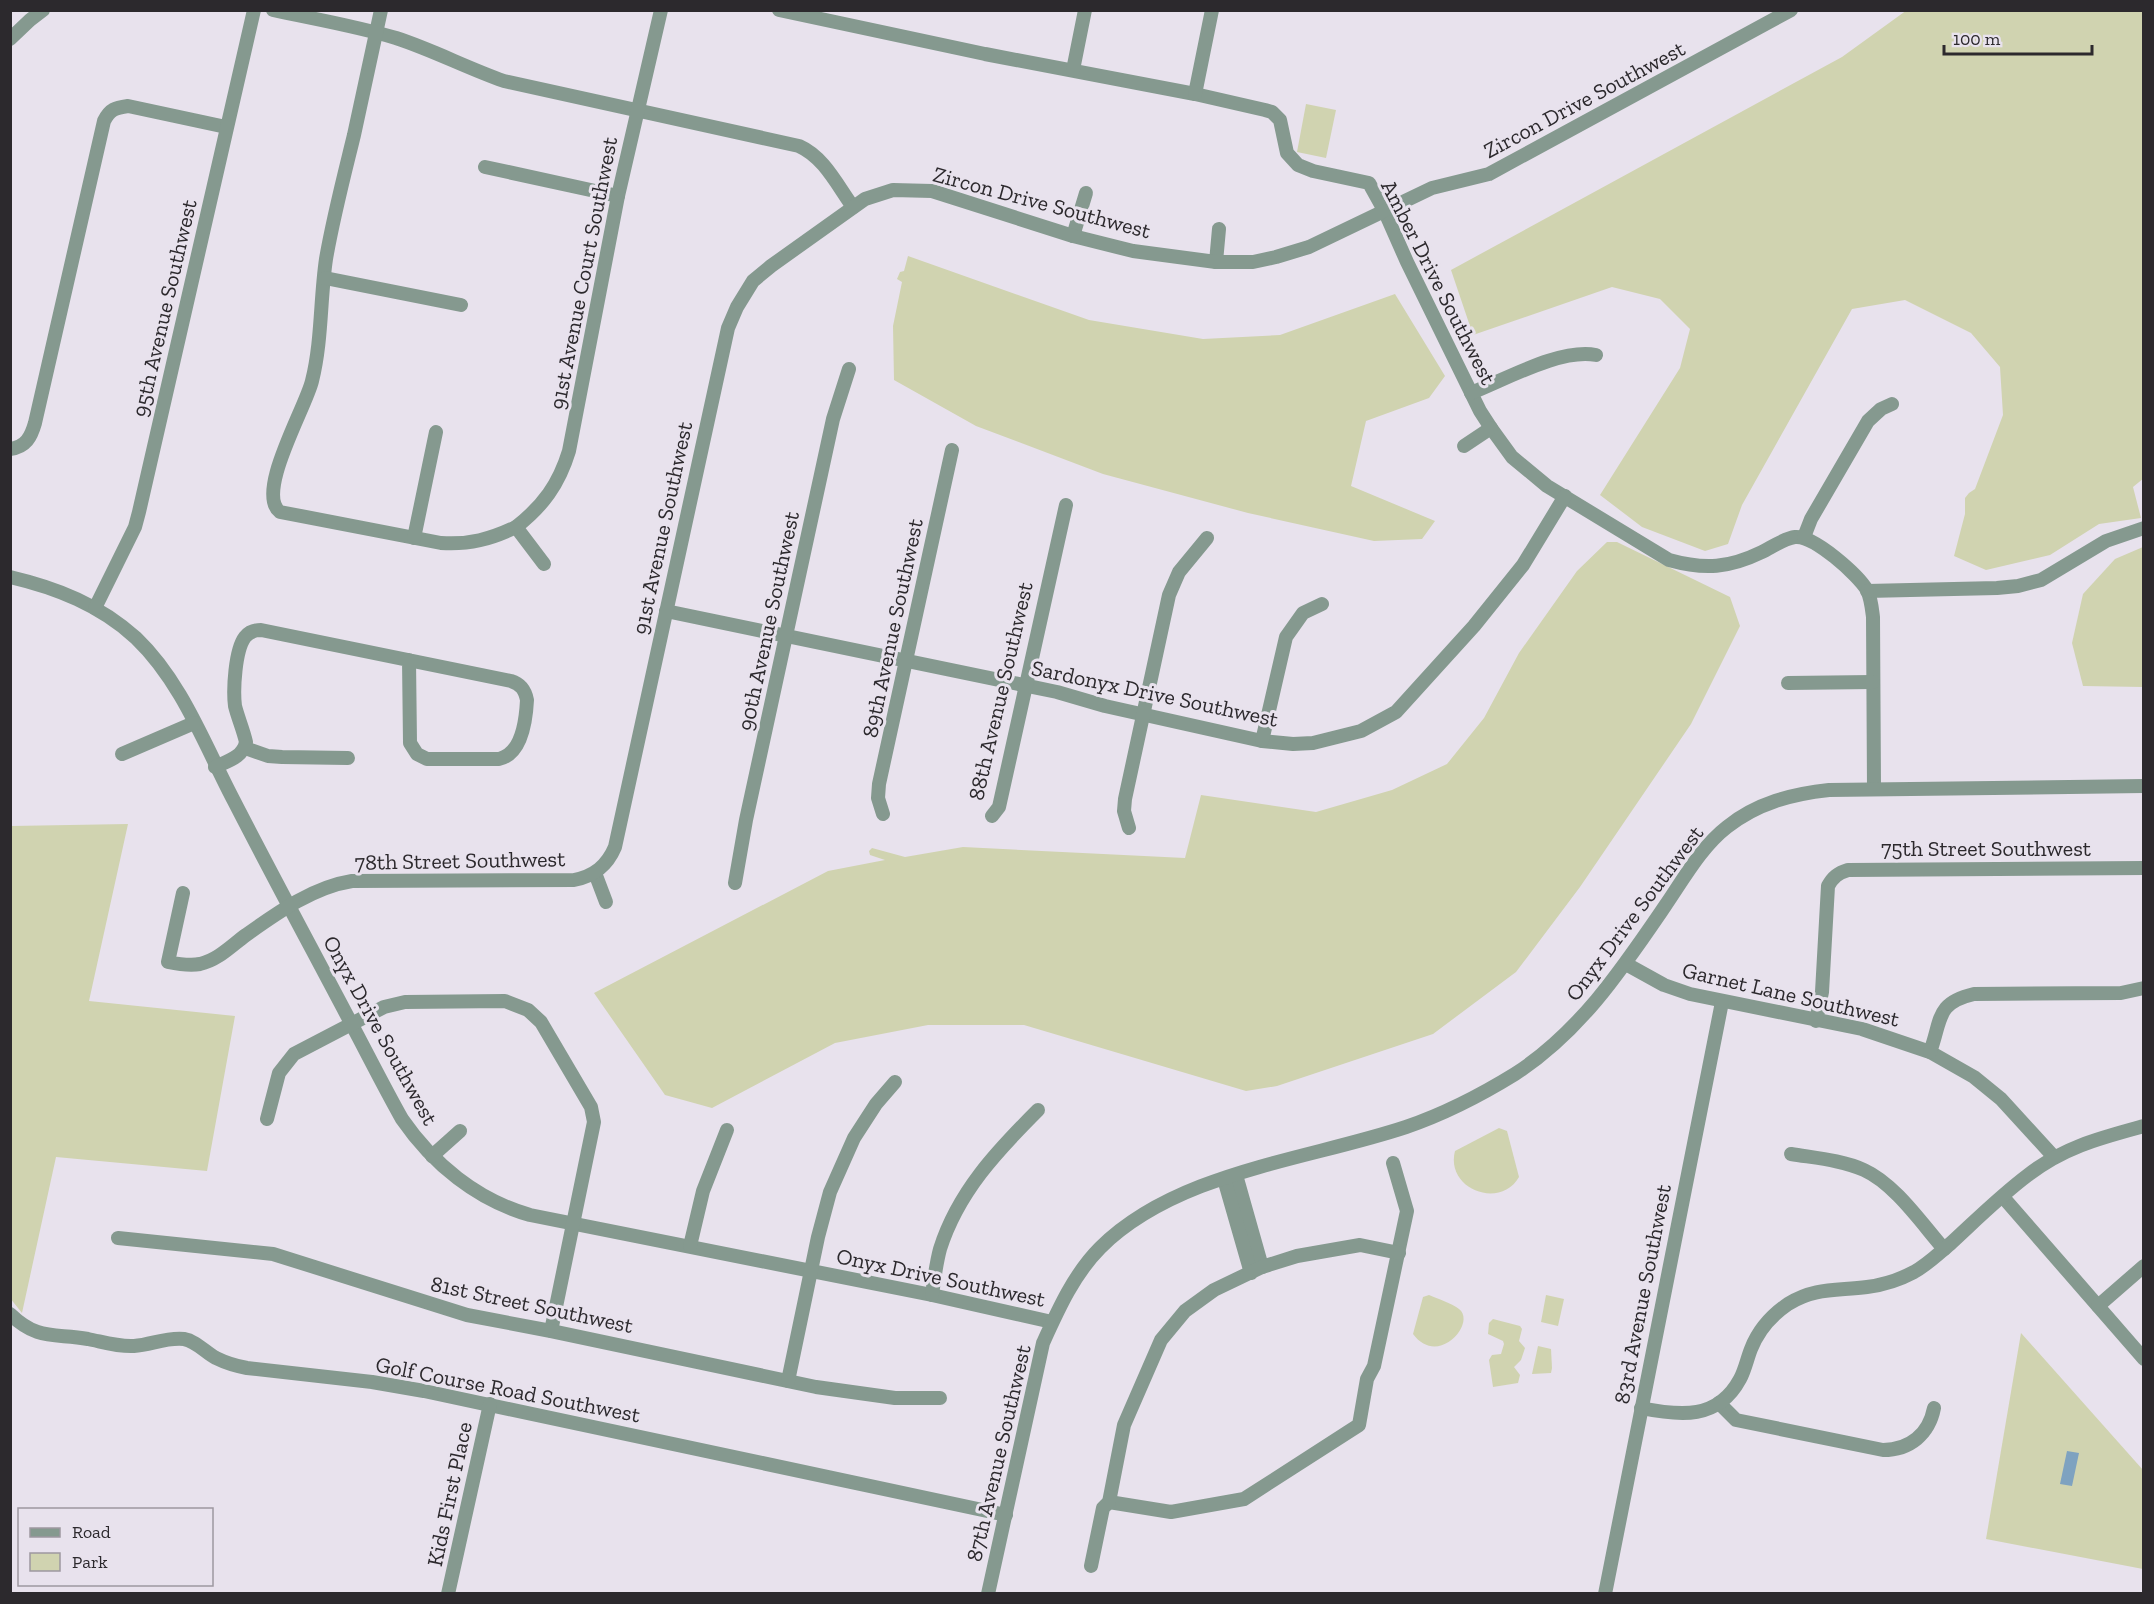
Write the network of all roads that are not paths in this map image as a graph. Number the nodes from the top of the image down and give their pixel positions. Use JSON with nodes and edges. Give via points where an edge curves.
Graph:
{"nodes":[{"id":1,"x":43,"y":10,"type":"edge"},
{"id":2,"x":254,"y":10,"type":"edge"},
{"id":3,"x":273,"y":10,"type":"edge"},
{"id":4,"x":381,"y":10,"type":"edge"},
{"id":5,"x":661,"y":10,"type":"edge"},
{"id":6,"x":779,"y":10,"type":"edge"},
{"id":7,"x":1085,"y":10,"type":"edge"},
{"id":8,"x":1212,"y":10,"type":"edge"},
{"id":9,"x":1791,"y":10,"type":"edge"},
{"id":10,"x":810,"y":13,"type":"edge"},
{"id":11,"x":376,"y":33,"type":"junction"},
{"id":12,"x":10,"y":39,"type":"edge"},
{"id":13,"x":1073,"y":70,"type":"junction"},
{"id":14,"x":1195,"y":94,"type":"junction"},
{"id":15,"x":638,"y":110,"type":"junction"},
{"id":16,"x":226,"y":127,"type":"junction"},
{"id":17,"x":485,"y":167,"type":"dead end"},
{"id":18,"x":1086,"y":193,"type":"dead end"},
{"id":19,"x":618,"y":196,"type":"junction"},
{"id":20,"x":853,"y":207,"type":"junction"},
{"id":21,"x":1384,"y":210,"type":"junction"},
{"id":22,"x":1219,"y":230,"type":"dead end"},
{"id":23,"x":1073,"y":236,"type":"junction"},
{"id":24,"x":1216,"y":262,"type":"junction"},
{"id":25,"x":325,"y":278,"type":"junction"},
{"id":26,"x":461,"y":305,"type":"dead end"},
{"id":27,"x":1596,"y":354,"type":"dead end"},
{"id":28,"x":849,"y":369,"type":"dead end"},
{"id":29,"x":1471,"y":393,"type":"junction"},
{"id":30,"x":1892,"y":404,"type":"dead end"},
{"id":31,"x":1491,"y":429,"type":"junction"},
{"id":32,"x":436,"y":432,"type":"dead end"},
{"id":33,"x":1464,"y":446,"type":"dead end"},
{"id":34,"x":10,"y":449,"type":"edge"},
{"id":35,"x":952,"y":450,"type":"dead end"},
{"id":36,"x":1565,"y":496,"type":"junction"},
{"id":37,"x":1066,"y":505,"type":"dead end"},
{"id":38,"x":516,"y":527,"type":"junction"},
{"id":39,"x":2144,"y":528,"type":"edge"},
{"id":40,"x":1804,"y":537,"type":"junction"},
{"id":41,"x":414,"y":538,"type":"junction"},
{"id":42,"x":1207,"y":538,"type":"dead end"},
{"id":43,"x":544,"y":564,"type":"dead end"},
{"id":44,"x":10,"y":577,"type":"edge"},
{"id":45,"x":1867,"y":591,"type":"junction"},
{"id":46,"x":1322,"y":604,"type":"dead end"},
{"id":47,"x":95,"y":608,"type":"junction"},
{"id":48,"x":666,"y":611,"type":"junction"},
{"id":49,"x":787,"y":636,"type":"junction"},
{"id":50,"x":409,"y":660,"type":"junction"},
{"id":51,"x":906,"y":662,"type":"junction"},
{"id":52,"x":1873,"y":681,"type":"junction"},
{"id":53,"x":1788,"y":683,"type":"dead end"},
{"id":54,"x":1024,"y":686,"type":"junction"},
{"id":55,"x":1143,"y":715,"type":"junction"},
{"id":56,"x":194,"y":723,"type":"junction"},
{"id":57,"x":1262,"y":741,"type":"junction"},
{"id":58,"x":245,"y":748,"type":"junction"},
{"id":59,"x":122,"y":754,"type":"dead end"},
{"id":60,"x":348,"y":758,"type":"dead end"},
{"id":61,"x":215,"y":767,"type":"junction"},
{"id":62,"x":2144,"y":786,"type":"edge"},
{"id":63,"x":1874,"y":788,"type":"junction"},
{"id":64,"x":883,"y":814,"type":"dead end"},
{"id":65,"x":992,"y":816,"type":"dead end"},
{"id":66,"x":1129,"y":828,"type":"dead end"},
{"id":67,"x":2144,"y":868,"type":"edge"},
{"id":68,"x":595,"y":873,"type":"junction"},
{"id":69,"x":735,"y":883,"type":"dead end"},
{"id":70,"x":183,"y":893,"type":"dead end"},
{"id":71,"x":606,"y":902,"type":"dead end"},
{"id":72,"x":289,"y":907,"type":"junction"},
{"id":73,"x":1626,"y":964,"type":"junction"},
{"id":74,"x":2144,"y":988,"type":"edge"},
{"id":75,"x":1722,"y":1002,"type":"junction"},
{"id":76,"x":1816,"y":1021,"type":"junction"},
{"id":77,"x":351,"y":1023,"type":"junction"},
{"id":78,"x":1930,"y":1052,"type":"junction"},
{"id":79,"x":895,"y":1082,"type":"dead end"},
{"id":80,"x":1038,"y":1110,"type":"dead end"},
{"id":81,"x":267,"y":1119,"type":"dead end"},
{"id":82,"x":2144,"y":1126,"type":"edge"},
{"id":83,"x":728,"y":1130,"type":"dead end"},
{"id":84,"x":460,"y":1131,"type":"dead end"},
{"id":85,"x":1791,"y":1154,"type":"dead end"},
{"id":86,"x":432,"y":1156,"type":"junction"},
{"id":87,"x":2054,"y":1157,"type":"junction"},
{"id":88,"x":1393,"y":1163,"type":"dead end"},
{"id":89,"x":1230,"y":1177,"type":"junction"},
{"id":90,"x":2003,"y":1197,"type":"junction"},
{"id":91,"x":573,"y":1223,"type":"junction"},
{"id":92,"x":118,"y":1238,"type":"dead end"},
{"id":93,"x":690,"y":1246,"type":"junction"},
{"id":94,"x":1944,"y":1249,"type":"junction"},
{"id":95,"x":1399,"y":1253,"type":"junction"},
{"id":96,"x":2144,"y":1266,"type":"edge"},
{"id":97,"x":1257,"y":1270,"type":"junction"},
{"id":98,"x":811,"y":1271,"type":"junction"},
{"id":99,"x":932,"y":1295,"type":"junction"},
{"id":100,"x":2098,"y":1306,"type":"junction"},
{"id":101,"x":10,"y":1314,"type":"edge"},
{"id":102,"x":1052,"y":1322,"type":"junction"},
{"id":103,"x":551,"y":1331,"type":"junction"},
{"id":104,"x":2144,"y":1359,"type":"edge"},
{"id":105,"x":788,"y":1381,"type":"junction"},
{"id":106,"x":940,"y":1398,"type":"dead end"},
{"id":107,"x":1719,"y":1402,"type":"junction"},
{"id":108,"x":490,"y":1404,"type":"junction"},
{"id":109,"x":1641,"y":1408,"type":"junction"},
{"id":110,"x":1934,"y":1408,"type":"dead end"},
{"id":111,"x":1109,"y":1502,"type":"junction"},
{"id":112,"x":1006,"y":1515,"type":"junction"},
{"id":113,"x":1091,"y":1566,"type":"dead end"},
{"id":114,"x":448,"y":1593,"type":"edge"},
{"id":115,"x":988,"y":1593,"type":"edge"},
{"id":116,"x":1605,"y":1593,"type":"edge"}],
"edges":[{"from":1,"to":12,"type":"street"},
{"from":2,"to":16,"type":"street","name":"95th Avenue Southwest"},
{"from":3,"to":11,"type":"street"},
{"from":4,"to":11,"type":"street"},
{"from":5,"to":15,"type":"street","name":"91st Avenue Court Southwest"},
{"from":6,"to":10,"type":"street","name":"Amber Drive Southwest"},
{"from":7,"to":13,"type":"street"},
{"from":8,"to":14,"type":"street"},
{"from":9,"to":21,"type":"street","name":"Zircon Drive Southwest","via":[[1490,174],[1432,189]]},
{"from":10,"to":13,"type":"street","name":"Amber Drive Southwest","via":[[985,54]]},
{"from":11,"to":15,"type":"street","via":[[504,81]]},
{"from":11,"to":25,"type":"street"},
{"from":13,"to":14,"type":"street","name":"Amber Drive Southwest"},
{"from":14,"to":21,"type":"street","name":"Amber Drive Southwest","via":[[1272,112],[1282,123],[1287,153],[1298,165],[1366,181]]},
{"from":15,"to":19,"type":"street","name":"91st Avenue Court Southwest"},
{"from":15,"to":20,"type":"street","via":[[807,149],[822,163]]},
{"from":16,"to":34,"type":"street","via":[[128,106],[108,112],[35,423],[30,438]]},
{"from":16,"to":47,"type":"street","name":"95th Avenue Southwest","via":[[135,527]]},
{"from":17,"to":19,"type":"street"},
{"from":18,"to":23,"type":"street"},
{"from":19,"to":38,"type":"street","name":"91st Avenue Court Southwest","via":[[564,469],[545,501]]},
{"from":20,"to":23,"type":"street","name":"Zircon Drive Southwest","via":[[893,190],[932,191]]},
{"from":20,"to":48,"type":"street","name":"91st Avenue Southwest","via":[[753,281],[732,317],[724,338]]},
{"from":21,"to":24,"type":"street","name":"Zircon Drive Southwest","via":[[1309,247],[1253,262]]},
{"from":21,"to":29,"type":"street","name":"Amber Drive Southwest"},
{"from":22,"to":24,"type":"street"},
{"from":23,"to":24,"type":"street","name":"Zircon Drive Southwest","via":[[1133,251]]},
{"from":25,"to":26,"type":"street"},
{"from":25,"to":41,"type":"street","name":"91st Avenue Court Southwest","via":[[316,367],[280,463],[272,495],[275,508]]},
{"from":27,"to":29,"type":"street","via":[[1552,359]]},
{"from":28,"to":49,"type":"street","name":"90th Avenue Southwest","via":[[834,419]]},
{"from":29,"to":31,"type":"street","name":"Amber Drive Southwest"},
{"from":30,"to":40,"type":"street","via":[[1868,421]]},
{"from":31,"to":33,"type":"street"},
{"from":31,"to":36,"type":"street","name":"Amber Drive Southwest","via":[[1512,456]]},
{"from":32,"to":41,"type":"street"},
{"from":35,"to":51,"type":"street","name":"89th Avenue Southwest"},
{"from":36,"to":40,"type":"street","name":"Amber Drive Southwest","via":[[1669,560],[1690,566],[1729,565],[1794,537]]},
{"from":36,"to":57,"type":"street","name":"Sardonyx Drive Southwest","via":[[1511,583],[1396,712],[1373,726],[1337,738],[1293,744]]},
{"from":37,"to":54,"type":"street","name":"88th Avenue Southwest"},
{"from":38,"to":41,"type":"street","name":"91st Avenue Court Southwest","via":[[471,543]]},
{"from":38,"to":43,"type":"street"},
{"from":39,"to":45,"type":"street","via":[[2106,542],[2041,580],[2018,586]]},
{"from":40,"to":45,"type":"street","via":[[1854,575]]},
{"from":42,"to":55,"type":"street","via":[[1179,572],[1169,595]]},
{"from":44,"to":47,"type":"street","name":"Onyx Drive Southwest","via":[[44,585]]},
{"from":45,"to":52,"type":"street","via":[[1873,617]]},
{"from":46,"to":57,"type":"street","via":[[1303,614],[1286,637]]},
{"from":47,"to":56,"type":"street","name":"Onyx Drive Southwest","via":[[147,650],[175,686]]},
{"from":48,"to":49,"type":"street","name":"Sardonyx Drive Southwest"},
{"from":48,"to":68,"type":"street","name":"91st Avenue Southwest","via":[[615,847]]},
{"from":49,"to":51,"type":"street","name":"Sardonyx Drive Southwest"},
{"from":49,"to":69,"type":"street","name":"90th Avenue Southwest"},
{"from":50,"to":50,"type":"street","via":[[522,687],[527,700],[514,751],[499,759],[419,756],[410,743]]},
{"from":50,"to":58,"type":"street","via":[[255,630],[242,642],[234,682]]},
{"from":51,"to":54,"type":"street","name":"Sardonyx Drive Southwest"},
{"from":51,"to":64,"type":"street","name":"89th Avenue Southwest","via":[[879,784]]},
{"from":52,"to":53,"type":"street"},
{"from":52,"to":63,"type":"street"},
{"from":54,"to":55,"type":"street","name":"Sardonyx Drive Southwest"},
{"from":54,"to":65,"type":"street","name":"88th Avenue Southwest","via":[[999,807]]},
{"from":55,"to":57,"type":"street","name":"Sardonyx Drive Southwest"},
{"from":55,"to":66,"type":"street","via":[[1125,799]]},
{"from":56,"to":59,"type":"street"},
{"from":56,"to":61,"type":"street","name":"Onyx Drive Southwest"},
{"from":58,"to":60,"type":"street","via":[[268,756]]},
{"from":58,"to":61,"type":"street"},
{"from":61,"to":72,"type":"street","name":"Onyx Drive Southwest"},
{"from":62,"to":63,"type":"street","name":"Onyx Drive Southwest"},
{"from":63,"to":73,"type":"street","name":"Onyx Drive Southwest","via":[[1788,796],[1728,825],[1706,848]]},
{"from":67,"to":76,"type":"street","name":"75th Street Southwest","via":[[1840,872],[1827,894],[1822,992]]},
{"from":68,"to":71,"type":"street"},
{"from":68,"to":72,"type":"street","name":"78th Street Southwest","via":[[573,880],[352,881],[324,888]]},
{"from":70,"to":72,"type":"street","name":"78th Street Southwest","via":[[168,962],[191,965],[211,960]]},
{"from":72,"to":77,"type":"street","name":"Onyx Drive Southwest"},
{"from":73,"to":75,"type":"street","name":"Garnet Lane Southwest","via":[[1675,990]]},
{"from":73,"to":89,"type":"street","name":"Onyx Drive Southwest","via":[[1574,1027],[1484,1093],[1404,1127]]},
{"from":74,"to":78,"type":"street","via":[[2121,993],[1974,994],[1958,998],[1944,1010]]},
{"from":75,"to":76,"type":"street","name":"Garnet Lane Southwest"},
{"from":75,"to":109,"type":"street","name":"83rd Avenue Southwest"},
{"from":76,"to":78,"type":"street","name":"Garnet Lane Southwest","via":[[1862,1029]]},
{"from":77,"to":81,"type":"street","via":[[303,1049],[284,1065]]},
{"from":77,"to":86,"type":"street","name":"Onyx Drive Southwest","via":[[402,1119]]},
{"from":77,"to":91,"type":"street","via":[[405,1002],[505,1001],[535,1016],[594,1114]]},
{"from":78,"to":87,"type":"street","name":"Garnet Lane Southwest","via":[[1967,1072],[1994,1093]]},
{"from":79,"to":98,"type":"street","via":[[865,1120],[846,1154],[825,1208]]},
{"from":80,"to":99,"type":"street","via":[[987,1164],[961,1200],[940,1251]]},
{"from":82,"to":87,"type":"street","via":[[2085,1142]]},
{"from":83,"to":93,"type":"street","via":[[703,1191]]},
{"from":84,"to":86,"type":"street"},
{"from":85,"to":94,"type":"street","via":[[1855,1167],[1874,1176],[1899,1197]]},
{"from":86,"to":91,"type":"street","name":"Onyx Drive Southwest","via":[[493,1201],[530,1215]]},
{"from":87,"to":90,"type":"street"},
{"from":88,"to":95,"type":"street","via":[[1407,1211]]},
{"from":89,"to":97,"type":"street"},
{"from":89,"to":102,"type":"street","name":"Onyx Drive Southwest","via":[[1149,1210],[1117,1233],[1078,1277]]},
{"from":90,"to":94,"type":"street"},
{"from":90,"to":100,"type":"street"},
{"from":91,"to":93,"type":"street","name":"Onyx Drive Southwest"},
{"from":91,"to":103,"type":"street"},
{"from":92,"to":103,"type":"street","name":"81st Street Southwest","via":[[273,1254],[438,1307]]},
{"from":93,"to":98,"type":"street","name":"Onyx Drive Southwest"},
{"from":94,"to":107,"type":"street","via":[[1926,1265],[1900,1279],[1870,1287],[1830,1289],[1784,1308],[1760,1332],[1740,1379]]},
{"from":95,"to":97,"type":"street","via":[[1349,1246],[1297,1256]]},
{"from":95,"to":111,"type":"street","via":[[1359,1425],[1244,1499],[1171,1512]]},
{"from":96,"to":100,"type":"street"},
{"from":97,"to":111,"type":"street","via":[[1214,1290],[1185,1311],[1161,1340],[1124,1425]]},
{"from":98,"to":99,"type":"street","name":"Onyx Drive Southwest"},
{"from":98,"to":105,"type":"street"},
{"from":99,"to":102,"type":"street","name":"Onyx Drive Southwest"},
{"from":100,"to":104,"type":"street"},
{"from":101,"to":108,"type":"street","name":"Golf Course Road Southwest","via":[[29,1329],[48,1336],[133,1346],[184,1339],[215,1358],[247,1368],[372,1382]]},
{"from":102,"to":112,"type":"street","name":"87th Avenue Southwest","via":[[1043,1342]]},
{"from":103,"to":105,"type":"street","name":"81st Street Southwest"},
{"from":105,"to":106,"type":"street","name":"81st Street Southwest","via":[[862,1395]]},
{"from":107,"to":109,"type":"street","via":[[1711,1409],[1687,1414]]},
{"from":107,"to":110,"type":"street","via":[[1736,1420],[1883,1450],[1912,1443],[1927,1428]]},
{"from":108,"to":112,"type":"street","name":"Golf Course Road Southwest"},
{"from":108,"to":114,"type":"street","name":"Kids First Place"},
{"from":109,"to":116,"type":"street","name":"83rd Avenue Southwest"},
{"from":111,"to":113,"type":"street","via":[[1103,1508]]},
{"from":112,"to":115,"type":"street","name":"87th Avenue Southwest"}]}
